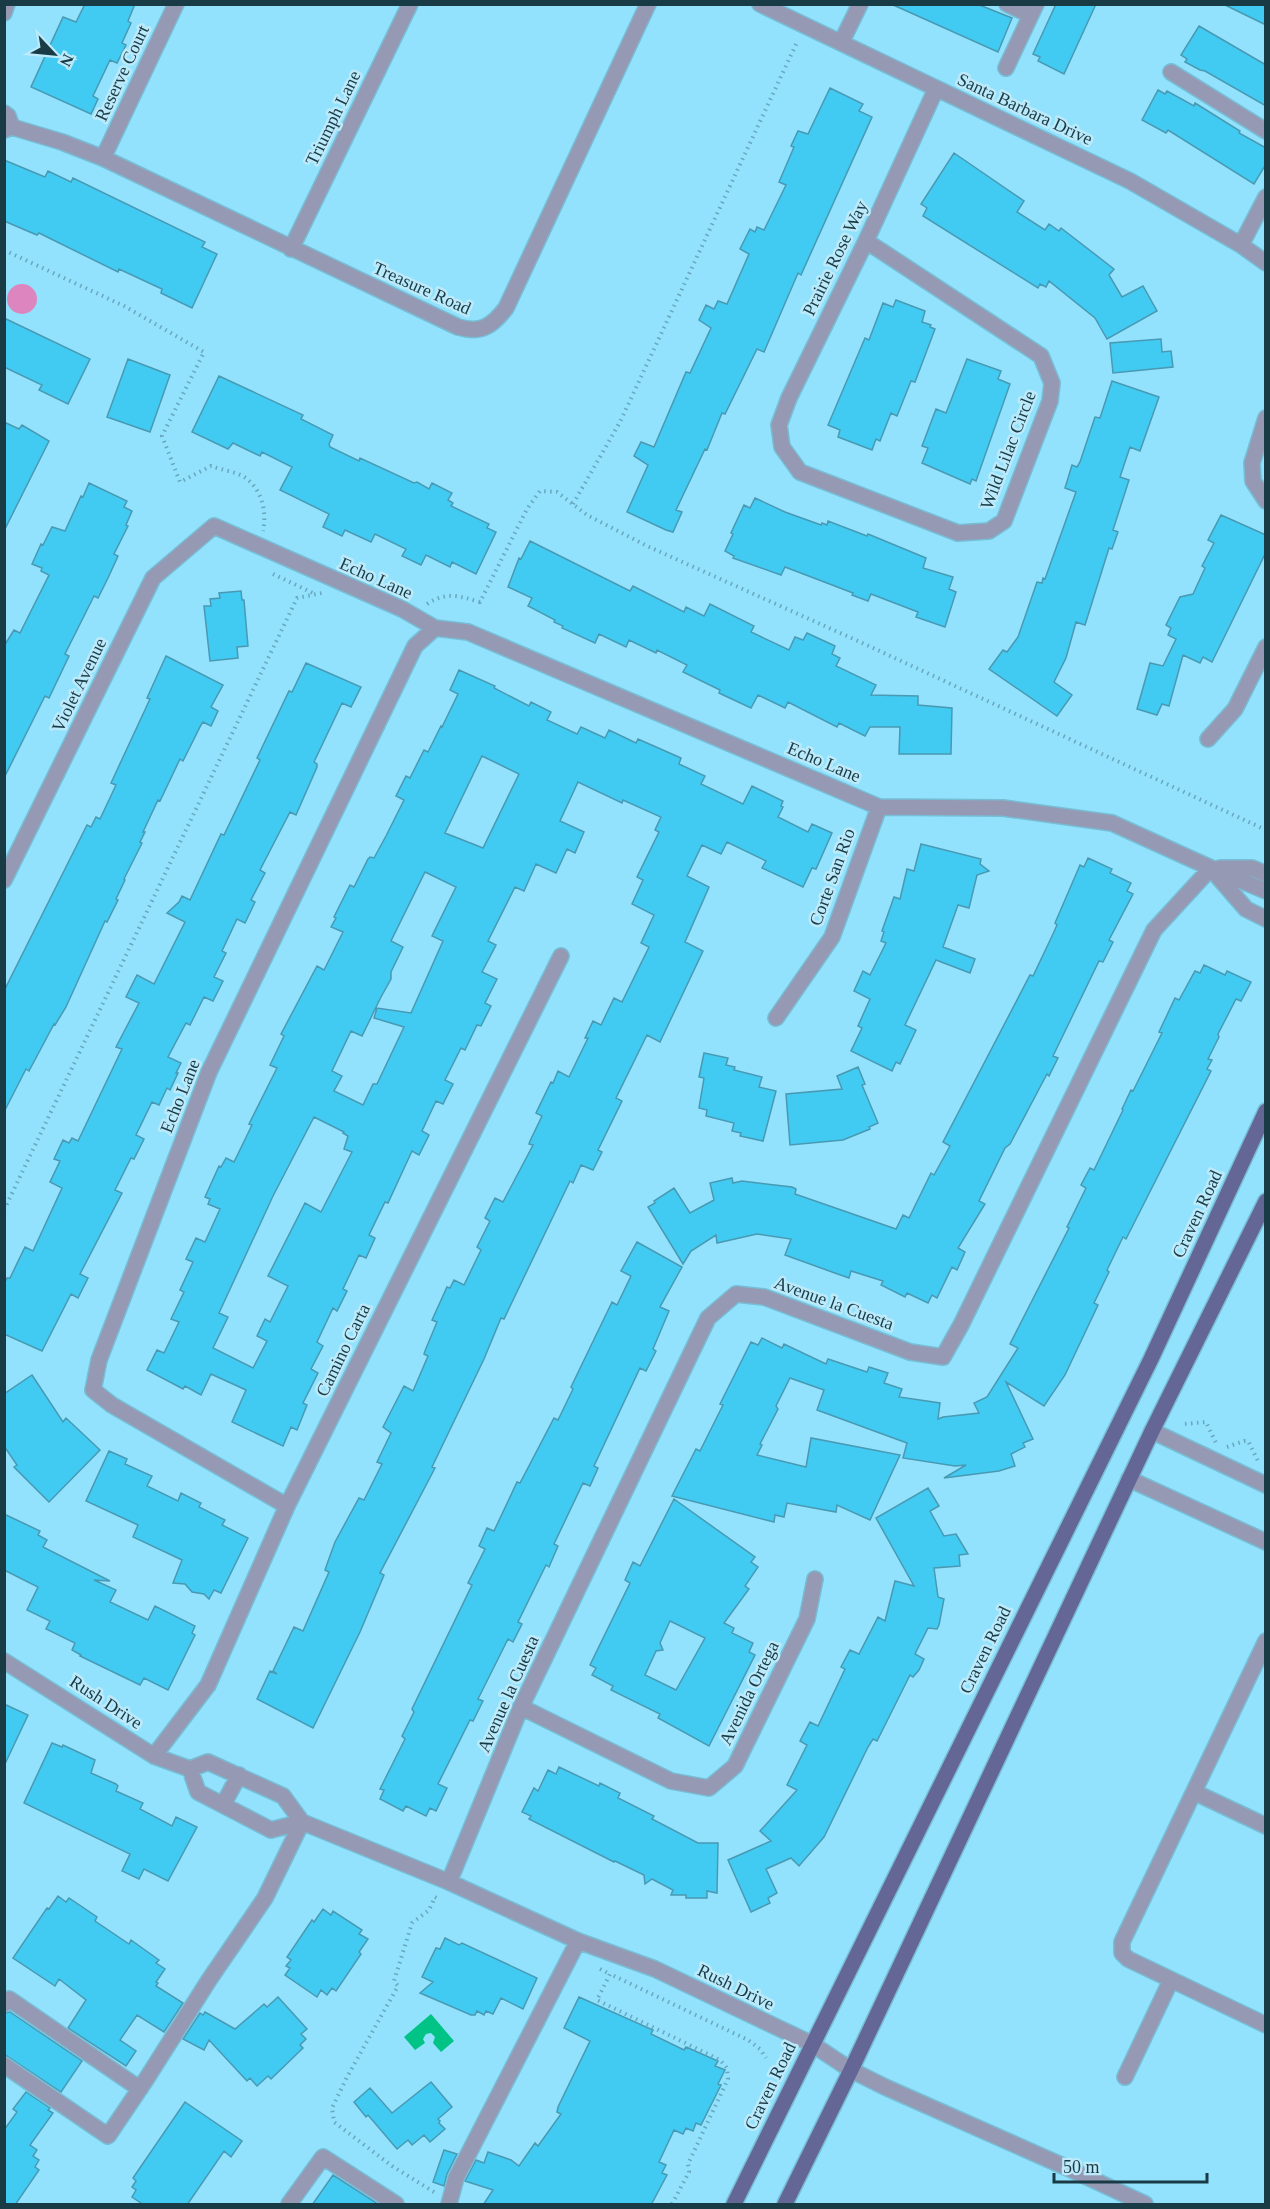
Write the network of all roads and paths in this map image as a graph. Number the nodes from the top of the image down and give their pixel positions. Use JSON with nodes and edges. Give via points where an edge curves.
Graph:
{"nodes":[{"id":1,"x":7,"y":4,"type":"edge"},
{"id":2,"x":176,"y":4,"type":"edge"},
{"id":3,"x":410,"y":4,"type":"edge"},
{"id":4,"x":648,"y":4,"type":"edge"},
{"id":5,"x":760,"y":4,"type":"edge"},
{"id":6,"x":860,"y":4,"type":"edge"},
{"id":7,"x":1007,"y":4,"type":"edge"},
{"id":8,"x":1033,"y":10,"type":"edge"},
{"id":9,"x":4,"y":13,"type":"edge"},
{"id":10,"x":805,"y":25,"type":"junction"},
{"id":11,"x":841,"y":43,"type":"junction"},
{"id":12,"x":1006,"y":68,"type":"dead end"},
{"id":13,"x":1171,"y":72,"type":"dead end"},
{"id":14,"x":936,"y":88,"type":"junction"},
{"id":15,"x":4,"y":113,"type":"edge"},
{"id":16,"x":8,"y":128,"type":"edge"},
{"id":17,"x":1266,"y":131,"type":"edge"},
{"id":18,"x":104,"y":158,"type":"junction"},
{"id":19,"x":1266,"y":198,"type":"edge"},
{"id":20,"x":866,"y":241,"type":"junction"},
{"id":21,"x":1241,"y":245,"type":"junction"},
{"id":22,"x":291,"y":249,"type":"junction"},
{"id":23,"x":4,"y":250,"type":"edge"},
{"id":24,"x":1266,"y":263,"type":"edge"},
{"id":25,"x":1266,"y":418,"type":"edge"},
{"id":26,"x":782,"y":447,"type":"joint"},
{"id":27,"x":1266,"y":501,"type":"edge"},
{"id":28,"x":573,"y":504,"type":"junction"},
{"id":29,"x":214,"y":526,"type":"joint"},
{"id":30,"x":257,"y":546,"type":"junction"},
{"id":31,"x":263,"y":568,"type":"dead end"},
{"id":32,"x":353,"y":588,"type":"junction"},
{"id":33,"x":315,"y":594,"type":"junction"},
{"id":34,"x":415,"y":616,"type":"junction"},
{"id":35,"x":435,"y":628,"type":"junction"},
{"id":36,"x":1266,"y":647,"type":"edge"},
{"id":37,"x":1208,"y":739,"type":"dead end"},
{"id":38,"x":879,"y":807,"type":"junction"},
{"id":39,"x":1266,"y":831,"type":"edge"},
{"id":40,"x":1211,"y":868,"type":"junction"},
{"id":41,"x":1266,"y":873,"type":"edge"},
{"id":42,"x":4,"y":880,"type":"edge"},
{"id":43,"x":1266,"y":891,"type":"edge"},
{"id":44,"x":1266,"y":919,"type":"edge"},
{"id":45,"x":561,"y":956,"type":"dead end"},
{"id":46,"x":776,"y":1018,"type":"dead end"},
{"id":47,"x":1266,"y":1111,"type":"edge"},
{"id":48,"x":1266,"y":1201,"type":"edge"},
{"id":49,"x":4,"y":1210,"type":"edge"},
{"id":50,"x":1185,"y":1424,"type":"dead end"},
{"id":51,"x":1152,"y":1431,"type":"junction"},
{"id":52,"x":1263,"y":1467,"type":"dead end"},
{"id":53,"x":1129,"y":1479,"type":"junction"},
{"id":54,"x":1266,"y":1485,"type":"edge"},
{"id":55,"x":287,"y":1506,"type":"junction"},
{"id":56,"x":1266,"y":1542,"type":"edge"},
{"id":57,"x":815,"y":1580,"type":"dead end"},
{"id":58,"x":1266,"y":1641,"type":"edge"},
{"id":59,"x":4,"y":1660,"type":"edge"},
{"id":60,"x":521,"y":1707,"type":"junction"},
{"id":61,"x":154,"y":1756,"type":"junction"},
{"id":62,"x":190,"y":1769,"type":"junction"},
{"id":63,"x":238,"y":1775,"type":"junction"},
{"id":64,"x":1194,"y":1792,"type":"junction"},
{"id":65,"x":223,"y":1805,"type":"junction"},
{"id":66,"x":302,"y":1822,"type":"junction"},
{"id":67,"x":1266,"y":1826,"type":"edge"},
{"id":68,"x":449,"y":1882,"type":"junction"},
{"id":69,"x":446,"y":1901,"type":"dead end"},
{"id":70,"x":574,"y":1948,"type":"junction"},
{"id":71,"x":610,"y":1974,"type":"junction"},
{"id":72,"x":1172,"y":1980,"type":"junction"},
{"id":73,"x":4,"y":2004,"type":"edge"},
{"id":74,"x":1266,"y":2025,"type":"edge"},
{"id":75,"x":812,"y":2044,"type":"junction"},
{"id":76,"x":766,"y":2058,"type":"dead end"},
{"id":77,"x":4,"y":2065,"type":"edge"},
{"id":78,"x":851,"y":2070,"type":"junction"},
{"id":79,"x":1125,"y":2077,"type":"dead end"},
{"id":80,"x":140,"y":2089,"type":"junction"},
{"id":81,"x":450,"y":2201,"type":"edge"},
{"id":82,"x":289,"y":2205,"type":"edge"},
{"id":83,"x":396,"y":2205,"type":"edge"},
{"id":84,"x":672,"y":2205,"type":"edge"},
{"id":85,"x":734,"y":2205,"type":"edge"},
{"id":86,"x":785,"y":2205,"type":"edge"},
{"id":87,"x":1145,"y":2205,"type":"edge"}],
"edges":[{"from":1,"to":9,"type":"street"},
{"from":2,"to":18,"type":"street","name":"Reserve Court"},
{"from":3,"to":22,"type":"street","name":"Triumph Lane"},
{"from":4,"to":22,"type":"street","name":"Treasure Road","via":[[506,308],[495,322],[469,331]]},
{"from":5,"to":10,"type":"street","name":"Santa Barbara Drive"},
{"from":6,"to":11,"type":"street"},
{"from":7,"to":8,"type":"street"},
{"from":8,"to":12,"type":"street"},
{"from":10,"to":11,"type":"street","name":"Santa Barbara Drive"},
{"from":10,"to":28,"type":"path","via":[[620,422]]},
{"from":11,"to":14,"type":"street","name":"Santa Barbara Drive"},
{"from":13,"to":17,"type":"street"},
{"from":14,"to":20,"type":"street","name":"Prairie Rose Way"},
{"from":14,"to":21,"type":"street","name":"Santa Barbara Drive","via":[[1130,181]]},
{"from":15,"to":16,"type":"street","name":"Treasure Road","via":[[8,116]]},
{"from":16,"to":18,"type":"street","name":"Treasure Road"},
{"from":18,"to":22,"type":"street","name":"Treasure Road"},
{"from":19,"to":21,"type":"street"},
{"from":20,"to":26,"type":"street","name":"Prairie Rose Way","via":[[789,398],[779,425]]},
{"from":20,"to":26,"type":"street","name":"Wild Lilac Circle","via":[[1041,356],[1052,383],[1050,401],[1004,521],[990,531],[958,533],[800,472]]},
{"from":21,"to":24,"type":"street","name":"Santa Barbara Drive"},
{"from":23,"to":30,"type":"path","via":[[124,306],[204,352],[162,436],[180,482],[211,466],[246,478],[261,497],[265,521]]},
{"from":25,"to":27,"type":"street","via":[[1252,463],[1253,481]]},
{"from":28,"to":34,"type":"path","via":[[557,492],[540,491],[480,602],[458,595],[440,596]]},
{"from":28,"to":39,"type":"path","via":[[647,546]]},
{"from":29,"to":30,"type":"street","name":"Echo Lane"},
{"from":29,"to":42,"type":"street","name":"Violet Avenue","via":[[153,578]]},
{"from":30,"to":32,"type":"street","name":"Echo Lane"},
{"from":31,"to":33,"type":"path"},
{"from":32,"to":33,"type":"path"},
{"from":32,"to":34,"type":"street","name":"Echo Lane"},
{"from":33,"to":49,"type":"path","via":[[297,598]]},
{"from":34,"to":35,"type":"street","name":"Echo Lane"},
{"from":35,"to":38,"type":"street","name":"Echo Lane","via":[[468,632]]},
{"from":35,"to":55,"type":"street","name":"Echo Lane","via":[[415,646],[209,1072],[99,1360],[93,1390],[112,1405]]},
{"from":36,"to":37,"type":"street","via":[[1235,709]]},
{"from":38,"to":40,"type":"street","name":"Echo Lane","via":[[1003,808],[1112,823]]},
{"from":38,"to":46,"type":"street","name":"Corte San Rio","via":[[832,936]]},
{"from":40,"to":41,"type":"street","name":"Echo Lane","via":[[1252,867]]},
{"from":40,"to":43,"type":"street","name":"Echo Lane"},
{"from":40,"to":44,"type":"street","name":"Echo Lane","via":[[1246,909]]},
{"from":40,"to":60,"type":"street","name":"Avenue la Cuesta","via":[[1154,930],[943,1357],[910,1352],[764,1297],[736,1294],[708,1318]]},
{"from":45,"to":55,"type":"street","name":"Camino Carta"},
{"from":47,"to":75,"type":"main road","name":"Craven Road","via":[[1150,1359]]},
{"from":48,"to":51,"type":"main road"},
{"from":50,"to":52,"type":"path","via":[[1206,1422],[1220,1447],[1248,1441]]},
{"from":51,"to":53,"type":"main road"},
{"from":51,"to":54,"type":"street"},
{"from":53,"to":56,"type":"street"},
{"from":53,"to":78,"type":"main road"},
{"from":55,"to":61,"type":"street","name":"Camino Carta","via":[[208,1685]]},
{"from":57,"to":60,"type":"street","name":"Avenida Ortega","via":[[807,1619],[735,1766],[709,1788],[671,1781]]},
{"from":58,"to":64,"type":"street"},
{"from":59,"to":61,"type":"street","name":"Rush Drive"},
{"from":60,"to":68,"type":"street","name":"Avenue la Cuesta"},
{"from":61,"to":62,"type":"street","name":"Rush Drive"},
{"from":62,"to":63,"type":"street","name":"Rush Drive","via":[[208,1762]]},
{"from":62,"to":65,"type":"street","via":[[198,1792]]},
{"from":63,"to":65,"type":"street"},
{"from":63,"to":66,"type":"street","name":"Rush Drive","via":[[283,1796]]},
{"from":64,"to":67,"type":"street"},
{"from":64,"to":72,"type":"street","via":[[1122,1942],[1122,1953],[1128,1959]]},
{"from":65,"to":66,"type":"street","via":[[271,1830]]},
{"from":66,"to":68,"type":"street","name":"Rush Drive"},
{"from":66,"to":80,"type":"street","via":[[265,1898]]},
{"from":68,"to":70,"type":"street","name":"Rush Drive"},
{"from":69,"to":81,"type":"path","via":[[435,1897],[429,1910],[412,1923],[394,1981],[398,1986],[333,2108],[334,2122],[392,2166]]},
{"from":70,"to":71,"type":"path"},
{"from":70,"to":75,"type":"street","name":"Rush Drive","via":[[655,1969]]},
{"from":70,"to":81,"type":"street","via":[[456,2178]]},
{"from":71,"to":76,"type":"path","via":[[748,2040]]},
{"from":71,"to":84,"type":"path","via":[[597,2000],[720,2060],[727,2068],[728,2079]]},
{"from":72,"to":74,"type":"street"},
{"from":72,"to":79,"type":"street"},
{"from":73,"to":80,"type":"street","via":[[9,1999]]},
{"from":75,"to":78,"type":"street","name":"Rush Drive"},
{"from":75,"to":85,"type":"main road","name":"Craven Road"},
{"from":77,"to":80,"type":"street","via":[[108,2136]]},
{"from":78,"to":86,"type":"main road"},
{"from":78,"to":87,"type":"street","name":"Rush Drive"},
{"from":82,"to":83,"type":"street","via":[[323,2157]]}]}
